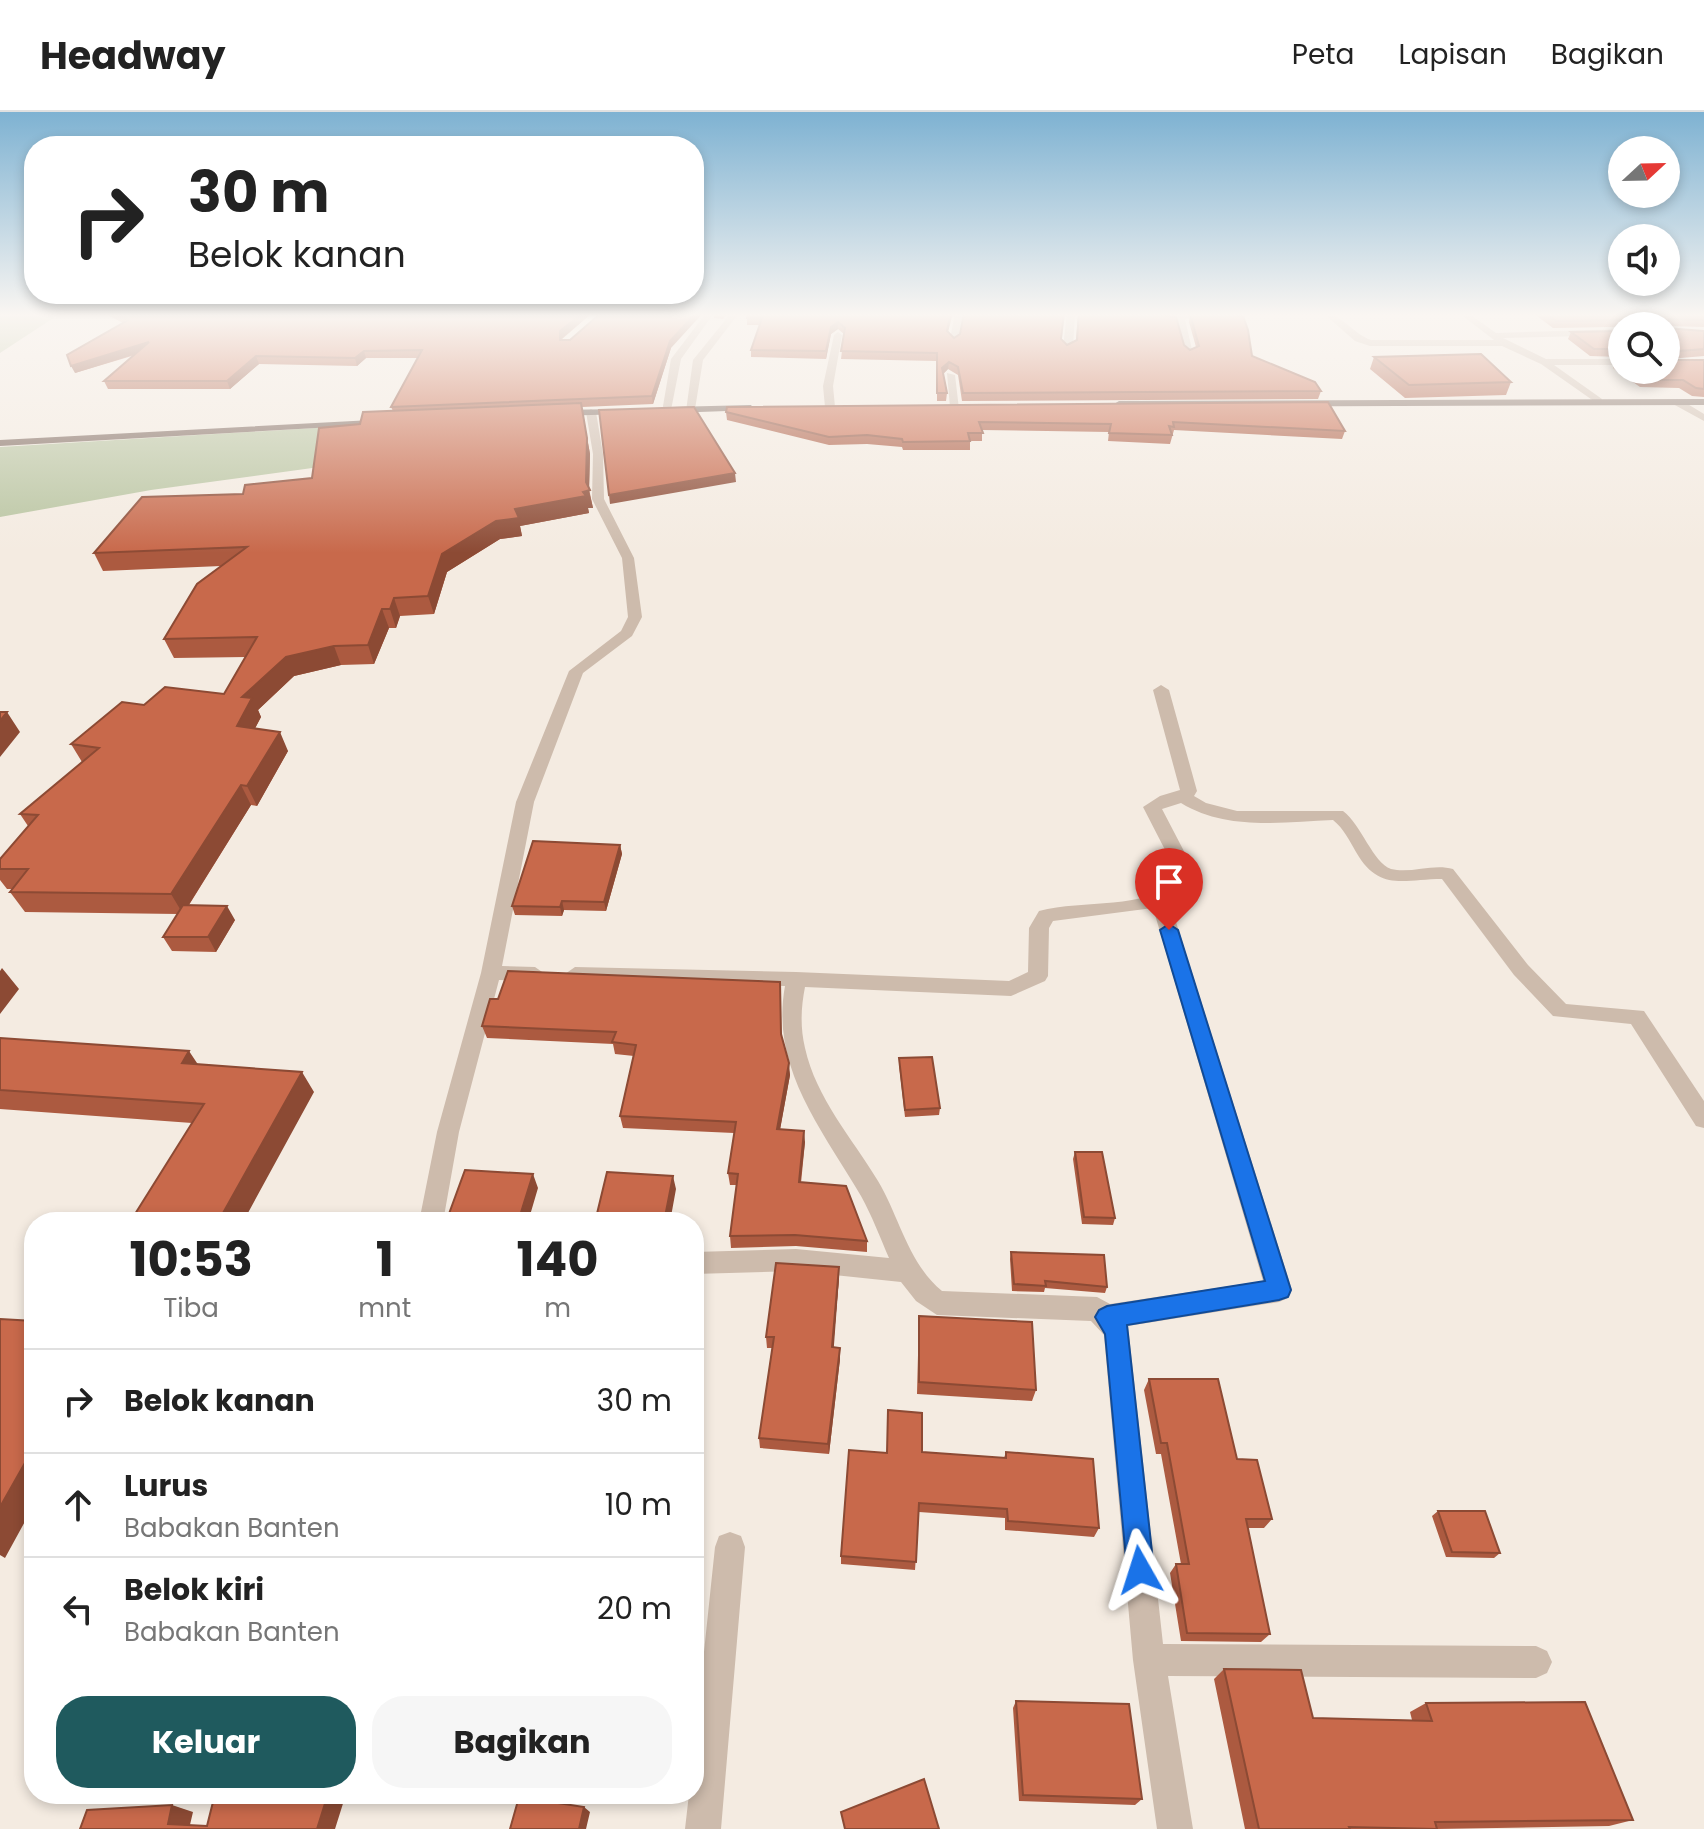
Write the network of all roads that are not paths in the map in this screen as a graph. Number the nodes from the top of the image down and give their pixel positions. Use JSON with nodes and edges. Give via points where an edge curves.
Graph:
{"nodes":[{"id":1,"x":670,"y":393,"type":"edge"},
{"id":2,"x":693,"y":393,"type":"edge"},
{"id":3,"x":831,"y":393,"type":"edge"},
{"id":4,"x":950,"y":393,"type":"edge"},
{"id":5,"x":1587,"y":393,"type":"edge"},
{"id":6,"x":1598,"y":401,"type":"junction"},
{"id":7,"x":1677,"y":402,"type":"junction"},
{"id":8,"x":1704,"y":402,"type":"edge"},
{"id":9,"x":1110,"y":404,"type":"edge"},
{"id":10,"x":970,"y":406,"type":"edge"},
{"id":11,"x":817,"y":407,"type":"edge"},
{"id":12,"x":836,"y":407,"type":"joint"},
{"id":13,"x":950,"y":407,"type":"joint"},
{"id":14,"x":765,"y":408,"type":"edge"},
{"id":15,"x":690,"y":409,"type":"junction"},
{"id":16,"x":666,"y":410,"type":"junction"},
{"id":17,"x":639,"y":411,"type":"edge"},
{"id":18,"x":653,"y":411,"type":"edge"},
{"id":19,"x":591,"y":412,"type":"junction"},
{"id":20,"x":536,"y":414,"type":"edge"},
{"id":21,"x":1704,"y":418,"type":"edge"},
{"id":22,"x":397,"y":420,"type":"edge"},
{"id":23,"x":0,"y":443,"type":"edge"},
{"id":24,"x":1161,"y":690,"type":"dead end"},
{"id":25,"x":1184,"y":797,"type":"junction"},
{"id":26,"x":1160,"y":900,"type":"junction"},
{"id":27,"x":491,"y":973,"type":"junction"},
{"id":28,"x":796,"y":979,"type":"junction"},
{"id":29,"x":1704,"y":1119,"type":"edge"},
{"id":30,"x":433,"y":1212,"type":"edge"},
{"id":31,"x":704,"y":1263,"type":"edge"},
{"id":32,"x":905,"y":1271,"type":"junction"},
{"id":33,"x":1107,"y":1317,"type":"junction"},
{"id":34,"x":730,"y":1547,"type":"dead end"},
{"id":35,"x":1149,"y":1660,"type":"junction"},
{"id":36,"x":1536,"y":1662,"type":"dead end"},
{"id":37,"x":703,"y":1829,"type":"edge"},
{"id":38,"x":1175,"y":1829,"type":"edge"}],
"edges":[{"from":1,"to":16,"type":"street"},
{"from":2,"to":15,"type":"street"},
{"from":3,"to":12,"type":"street"},
{"from":4,"to":13,"type":"street"},
{"from":5,"to":6,"type":"street"},
{"from":6,"to":7,"type":"main road"},
{"from":6,"to":9,"type":"main road"},
{"from":7,"to":8,"type":"main road"},
{"from":7,"to":21,"type":"street"},
{"from":10,"to":13,"type":"main road"},
{"from":11,"to":12,"type":"main road"},
{"from":14,"to":15,"type":"main road"},
{"from":15,"to":16,"type":"main road"},
{"from":16,"to":18,"type":"main road"},
{"from":17,"to":19,"type":"main road"},
{"from":19,"to":20,"type":"main road"},
{"from":19,"to":27,"type":"street","via":[[598,499],[628,558],[635,617],[633,627],[576,671],[570,684],[525,802]]},
{"from":22,"to":23,"type":"main road"},
{"from":24,"to":25,"type":"street","via":[[1185,772],[1189,791]]},
{"from":25,"to":26,"type":"street","via":[[1152,807],[1190,880]]},
{"from":25,"to":29,"type":"street","via":[[1199,808],[1231,815],[1337,815],[1347,821],[1379,871],[1447,873],[1521,970],[1560,1011],[1637,1017]]},
{"from":26,"to":28,"type":"street","via":[[1046,916],[1039,928],[1038,976],[1021,987]]},
{"from":26,"to":33,"type":"street","via":[[1279,1290]]},
{"from":27,"to":28,"type":"street"},
{"from":27,"to":30,"type":"street","via":[[448,1132]]},
{"from":28,"to":32,"type":"street","via":[[791,1023],[802,1067],[881,1210]]},
{"from":31,"to":32,"type":"street","via":[[796,1260]]},
{"from":32,"to":33,"type":"street","via":[[937,1303],[1097,1309]]},
{"from":33,"to":35,"type":"street","via":[[1117,1330]]},
{"from":34,"to":37,"type":"street"},
{"from":35,"to":36,"type":"street"},
{"from":35,"to":38,"type":"street"}]}
